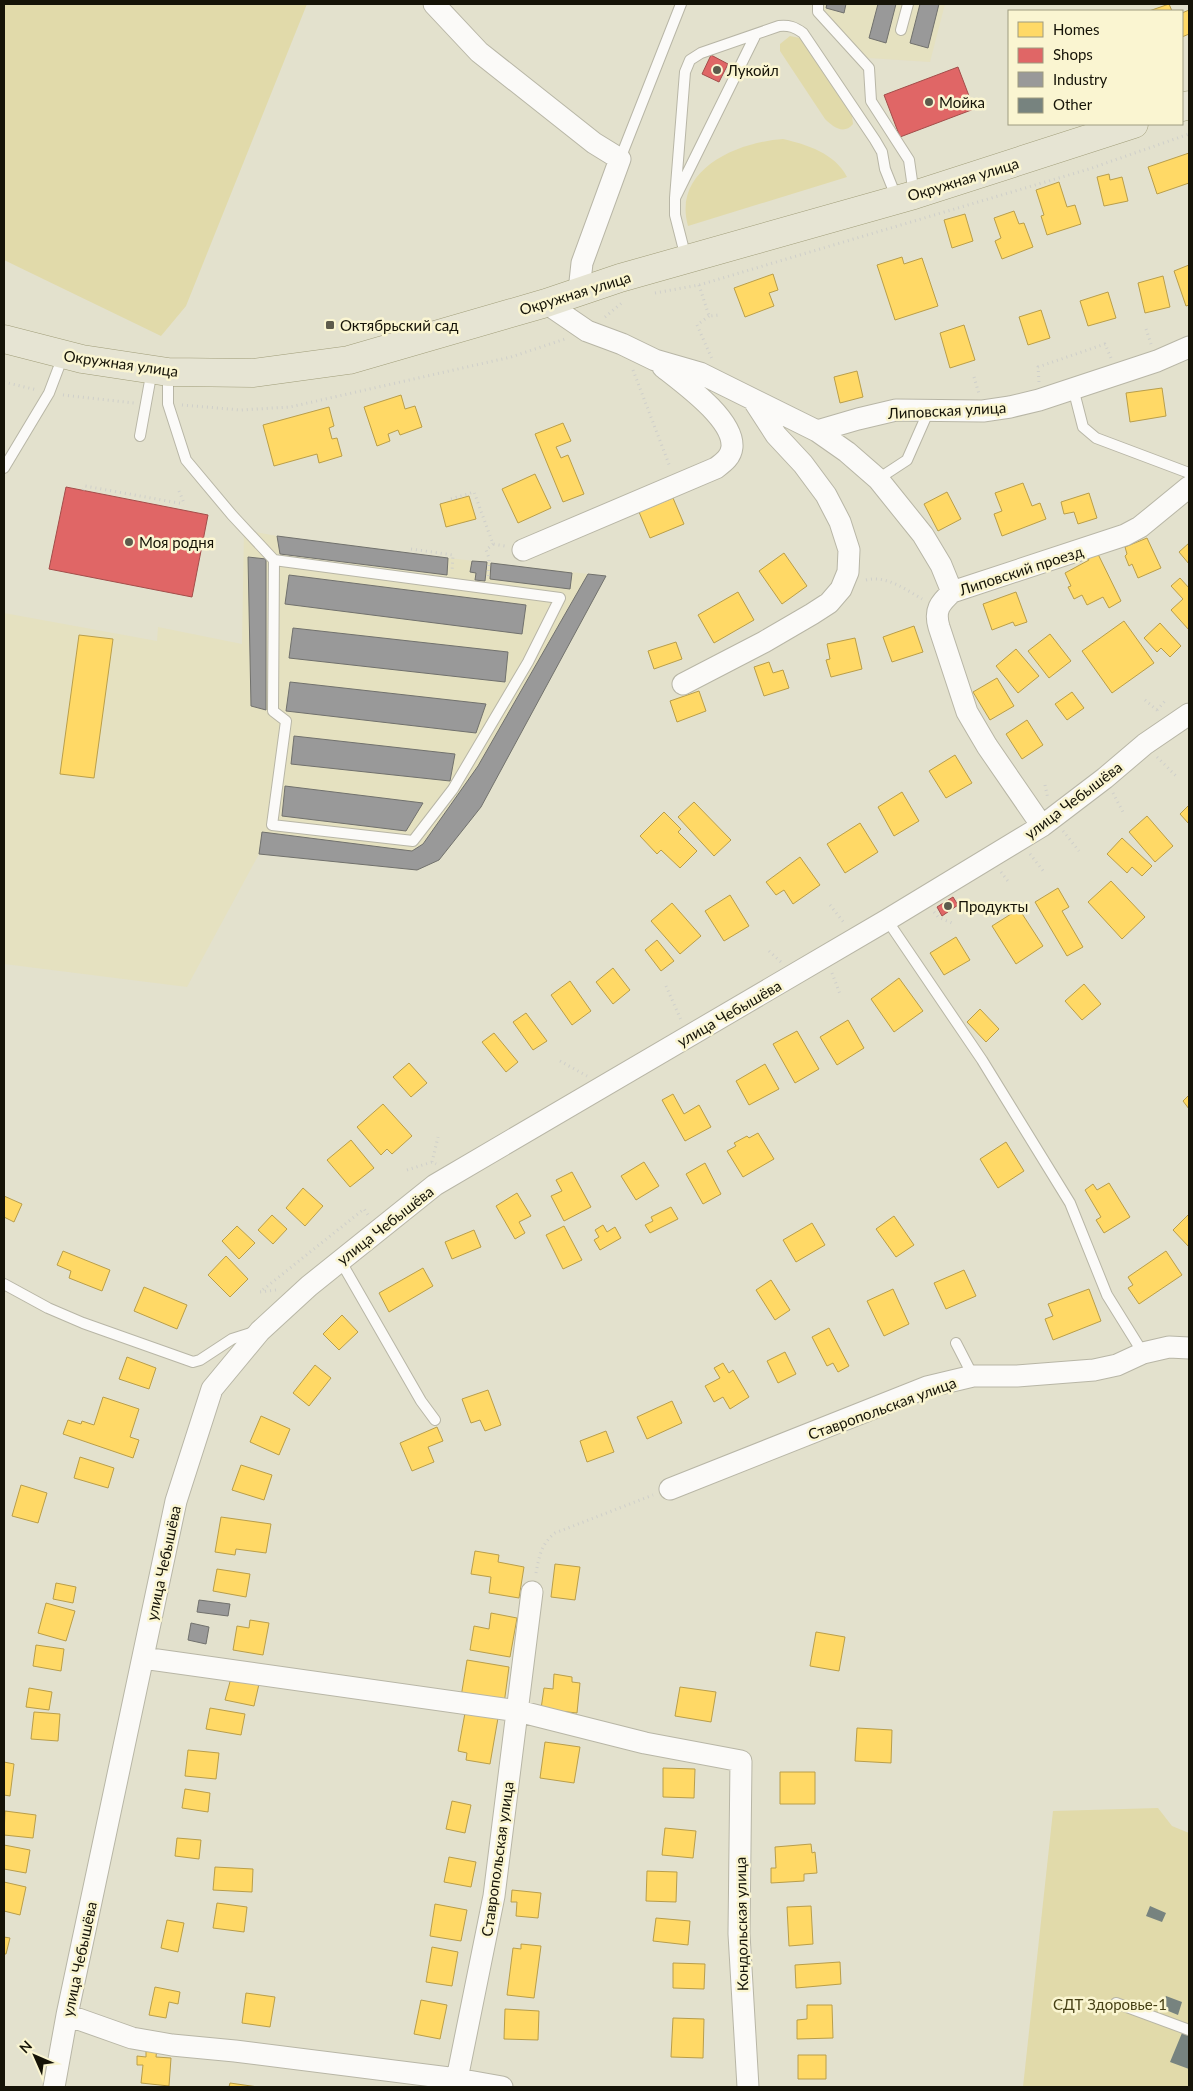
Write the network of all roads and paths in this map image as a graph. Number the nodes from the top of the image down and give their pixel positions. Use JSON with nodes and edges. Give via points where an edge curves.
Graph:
{"nodes":[{"id":1,"x":434,"y":4,"type":"edge"},
{"id":2,"x":681,"y":4,"type":"edge"},
{"id":3,"x":818,"y":4,"type":"edge"},
{"id":4,"x":908,"y":4,"type":"edge"},
{"id":5,"x":901,"y":30,"type":"dead end"},
{"id":6,"x":756,"y":34,"type":"junction"},
{"id":7,"x":1131,"y":125,"type":"edge"},
{"id":8,"x":620,"y":159,"type":"junction"},
{"id":9,"x":905,"y":197,"type":"junction"},
{"id":10,"x":675,"y":198,"type":"junction"},
{"id":11,"x":687,"y":260,"type":"junction"},
{"id":12,"x":700,"y":285,"type":"dead end"},
{"id":13,"x":579,"y":292,"type":"junction"},
{"id":14,"x":546,"y":303,"type":"junction"},
{"id":15,"x":719,"y":315,"type":"dead end"},
{"id":16,"x":4,"y":339,"type":"edge"},
{"id":17,"x":622,"y":344,"type":"junction"},
{"id":18,"x":1189,"y":347,"type":"edge"},
{"id":19,"x":63,"y":355,"type":"junction"},
{"id":20,"x":655,"y":360,"type":"junction"},
{"id":21,"x":160,"y":371,"type":"junction"},
{"id":22,"x":1116,"y":373,"type":"junction"},
{"id":23,"x":1073,"y":388,"type":"junction"},
{"id":24,"x":1039,"y":400,"type":"junction"},
{"id":25,"x":754,"y":401,"type":"junction"},
{"id":26,"x":929,"y":409,"type":"junction"},
{"id":27,"x":817,"y":431,"type":"junction"},
{"id":28,"x":140,"y":436,"type":"dead end"},
{"id":29,"x":4,"y":468,"type":"edge"},
{"id":30,"x":1189,"y":473,"type":"edge"},
{"id":31,"x":878,"y":479,"type":"junction"},
{"id":32,"x":677,"y":484,"type":"junction"},
{"id":33,"x":1189,"y":487,"type":"edge"},
{"id":34,"x":83,"y":490,"type":"dead end"},
{"id":35,"x":180,"y":491,"type":"dead end"},
{"id":36,"x":451,"y":499,"type":"dead end"},
{"id":37,"x":493,"y":544,"type":"junction"},
{"id":38,"x":411,"y":549,"type":"dead end"},
{"id":39,"x":523,"y":550,"type":"joint"},
{"id":40,"x":274,"y":560,"type":"junction"},
{"id":41,"x":451,"y":584,"type":"junction"},
{"id":42,"x":486,"y":588,"type":"junction"},
{"id":43,"x":841,"y":589,"type":"junction"},
{"id":44,"x":952,"y":592,"type":"junction"},
{"id":45,"x":937,"y":609,"type":"junction"},
{"id":46,"x":683,"y":684,"type":"dead end"},
{"id":47,"x":1166,"y":700,"type":"dead end"},
{"id":48,"x":1157,"y":710,"type":"dead end"},
{"id":49,"x":1189,"y":714,"type":"edge"},
{"id":50,"x":1145,"y":744,"type":"junction"},
{"id":51,"x":1176,"y":776,"type":"dead end"},
{"id":52,"x":1042,"y":826,"type":"junction"},
{"id":53,"x":887,"y":920,"type":"junction"},
{"id":54,"x":666,"y":986,"type":"dead end"},
{"id":55,"x":688,"y":1036,"type":"junction"},
{"id":56,"x":560,"y":1061,"type":"dead end"},
{"id":57,"x":605,"y":1086,"type":"junction"},
{"id":58,"x":438,"y":1137,"type":"dead end"},
{"id":59,"x":432,"y":1162,"type":"dead end"},
{"id":60,"x":340,"y":1260,"type":"junction"},
{"id":61,"x":4,"y":1284,"type":"edge"},
{"id":62,"x":260,"y":1331,"type":"junction"},
{"id":63,"x":956,"y":1343,"type":"dead end"},
{"id":64,"x":1189,"y":1348,"type":"edge"},
{"id":65,"x":1143,"y":1354,"type":"junction"},
{"id":66,"x":972,"y":1376,"type":"junction"},
{"id":67,"x":435,"y":1420,"type":"dead end"},
{"id":68,"x":670,"y":1489,"type":"joint"},
{"id":69,"x":532,"y":1592,"type":"joint"},
{"id":70,"x":143,"y":1658,"type":"junction"},
{"id":71,"x":518,"y":1711,"type":"junction"},
{"id":72,"x":1116,"y":2004,"type":"dead end"},
{"id":73,"x":68,"y":2014,"type":"junction"},
{"id":74,"x":1189,"y":2030,"type":"edge"},
{"id":75,"x":457,"y":2079,"type":"junction"},
{"id":76,"x":54,"y":2087,"type":"edge"},
{"id":77,"x":502,"y":2087,"type":"edge"},
{"id":78,"x":748,"y":2087,"type":"edge"}],
"edges":[{"from":1,"to":8,"type":"street","via":[[479,52],[594,143]]},
{"from":2,"to":8,"type":"lane"},
{"from":3,"to":9,"type":"lane","via":[[818,12],[869,68],[871,101],[909,160]]},
{"from":4,"to":5,"type":"lane"},
{"from":6,"to":9,"type":"lane","via":[[788,25],[803,33],[882,152],[885,169]]},
{"from":6,"to":10,"type":"lane"},
{"from":6,"to":10,"type":"lane","via":[[701,53],[687,66]]},
{"from":7,"to":9,"type":"main road","name":"Окружная улица"},
{"from":8,"to":13,"type":"street","via":[[582,262]]},
{"from":9,"to":11,"type":"main road","name":"Окружная улица"},
{"from":10,"to":11,"type":"lane","via":[[675,215]]},
{"from":11,"to":13,"type":"main road","name":"Окружная улица"},
{"from":12,"to":15,"type":"path","via":[[709,316]]},
{"from":13,"to":14,"type":"main road","name":"Окружная улица"},
{"from":14,"to":17,"type":"street","via":[[587,331]]},
{"from":14,"to":21,"type":"main road","name":"Окружная улица","via":[[349,360],[254,373]]},
{"from":16,"to":19,"type":"main road","name":"Окружная улица"},
{"from":17,"to":20,"type":"street"},
{"from":17,"to":32,"type":"path"},
{"from":18,"to":22,"type":"street","name":"Липовская улица"},
{"from":19,"to":21,"type":"main road","name":"Окружная улица"},
{"from":19,"to":29,"type":"lane","via":[[49,393]]},
{"from":20,"to":25,"type":"street","via":[[700,373]]},
{"from":20,"to":32,"type":"street","via":[[694,391],[719,417],[732,445],[731,453],[716,468]]},
{"from":21,"to":28,"type":"lane"},
{"from":21,"to":40,"type":"lane","via":[[186,460]]},
{"from":22,"to":23,"type":"street","name":"Липовская улица"},
{"from":22,"to":24,"type":"path","via":[[1105,344],[1038,367]]},
{"from":23,"to":24,"type":"street","name":"Липовская улица"},
{"from":23,"to":30,"type":"lane","via":[[1083,427],[1096,438]]},
{"from":24,"to":26,"type":"street","name":"Липовская улица","via":[[983,411]]},
{"from":25,"to":27,"type":"street"},
{"from":25,"to":43,"type":"street","via":[[776,435],[826,494],[840,522],[849,550],[848,572]]},
{"from":26,"to":27,"type":"street","name":"Липовская улица","via":[[896,410]]},
{"from":26,"to":31,"type":"lane","via":[[906,460]]},
{"from":27,"to":31,"type":"street"},
{"from":31,"to":44,"type":"street","via":[[923,535]]},
{"from":32,"to":39,"type":"street"},
{"from":33,"to":44,"type":"street","name":"Липовский проезд","via":[[1125,536]]},
{"from":34,"to":35,"type":"path","via":[[85,486],[184,504]]},
{"from":36,"to":37,"type":"path","via":[[474,492]]},
{"from":37,"to":39,"type":"path"},
{"from":37,"to":42,"type":"path","via":[[486,550],[490,558]]},
{"from":38,"to":41,"type":"path","via":[[453,555]]},
{"from":40,"to":41,"type":"lane"},
{"from":40,"to":42,"type":"lane","via":[[273,712],[286,721],[272,825],[412,841],[453,789],[528,662],[560,598]]},
{"from":41,"to":42,"type":"lane"},
{"from":43,"to":45,"type":"path","via":[[873,578],[904,588]]},
{"from":43,"to":46,"type":"street","via":[[812,614]]},
{"from":44,"to":45,"type":"street","name":"Липовский проезд"},
{"from":45,"to":52,"type":"street","via":[[936,617],[967,712]]},
{"from":47,"to":48,"type":"path"},
{"from":49,"to":50,"type":"street","name":"улица Чебышёва"},
{"from":50,"to":51,"type":"path"},
{"from":50,"to":52,"type":"street","name":"улица Чебышёва"},
{"from":52,"to":53,"type":"street","name":"улица Чебышёва"},
{"from":53,"to":55,"type":"street","name":"улица Чебышёва"},
{"from":53,"to":65,"type":"lane","via":[[982,1060],[1070,1203],[1107,1295]]},
{"from":54,"to":55,"type":"path"},
{"from":55,"to":57,"type":"street","name":"улица Чебышёва"},
{"from":56,"to":57,"type":"path"},
{"from":57,"to":60,"type":"street","name":"улица Чебышёва","via":[[435,1185]]},
{"from":58,"to":59,"type":"path"},
{"from":60,"to":62,"type":"street","name":"улица Чебышёва"},
{"from":60,"to":67,"type":"lane"},
{"from":61,"to":62,"type":"lane","via":[[83,1323],[193,1362],[232,1340]]},
{"from":62,"to":70,"type":"street","name":"улица Чебышёва","via":[[212,1389],[176,1501]]},
{"from":63,"to":66,"type":"lane"},
{"from":64,"to":65,"type":"street","name":"Ставропольская улица","via":[[1169,1347]]},
{"from":65,"to":66,"type":"street","name":"Ставропольская улица","via":[[1094,1370]]},
{"from":66,"to":68,"type":"street","name":"Ставропольская улица","via":[[927,1387]]},
{"from":68,"to":69,"type":"path","via":[[555,1533],[541,1550]]},
{"from":69,"to":71,"type":"street","name":"Ставропольская улица"},
{"from":70,"to":71,"type":"street"},
{"from":70,"to":73,"type":"street","name":"улица Чебышёва"},
{"from":71,"to":75,"type":"street","name":"Ставропольская улица","via":[[494,1896]]},
{"from":71,"to":78,"type":"street","name":"Кондольская улица","via":[[645,1743],[741,1761],[739,1934]]},
{"from":72,"to":74,"type":"lane"},
{"from":73,"to":75,"type":"street","via":[[132,2038],[172,2045]]},
{"from":73,"to":76,"type":"street","name":"улица Чебышёва"},
{"from":75,"to":77,"type":"street"}]}
